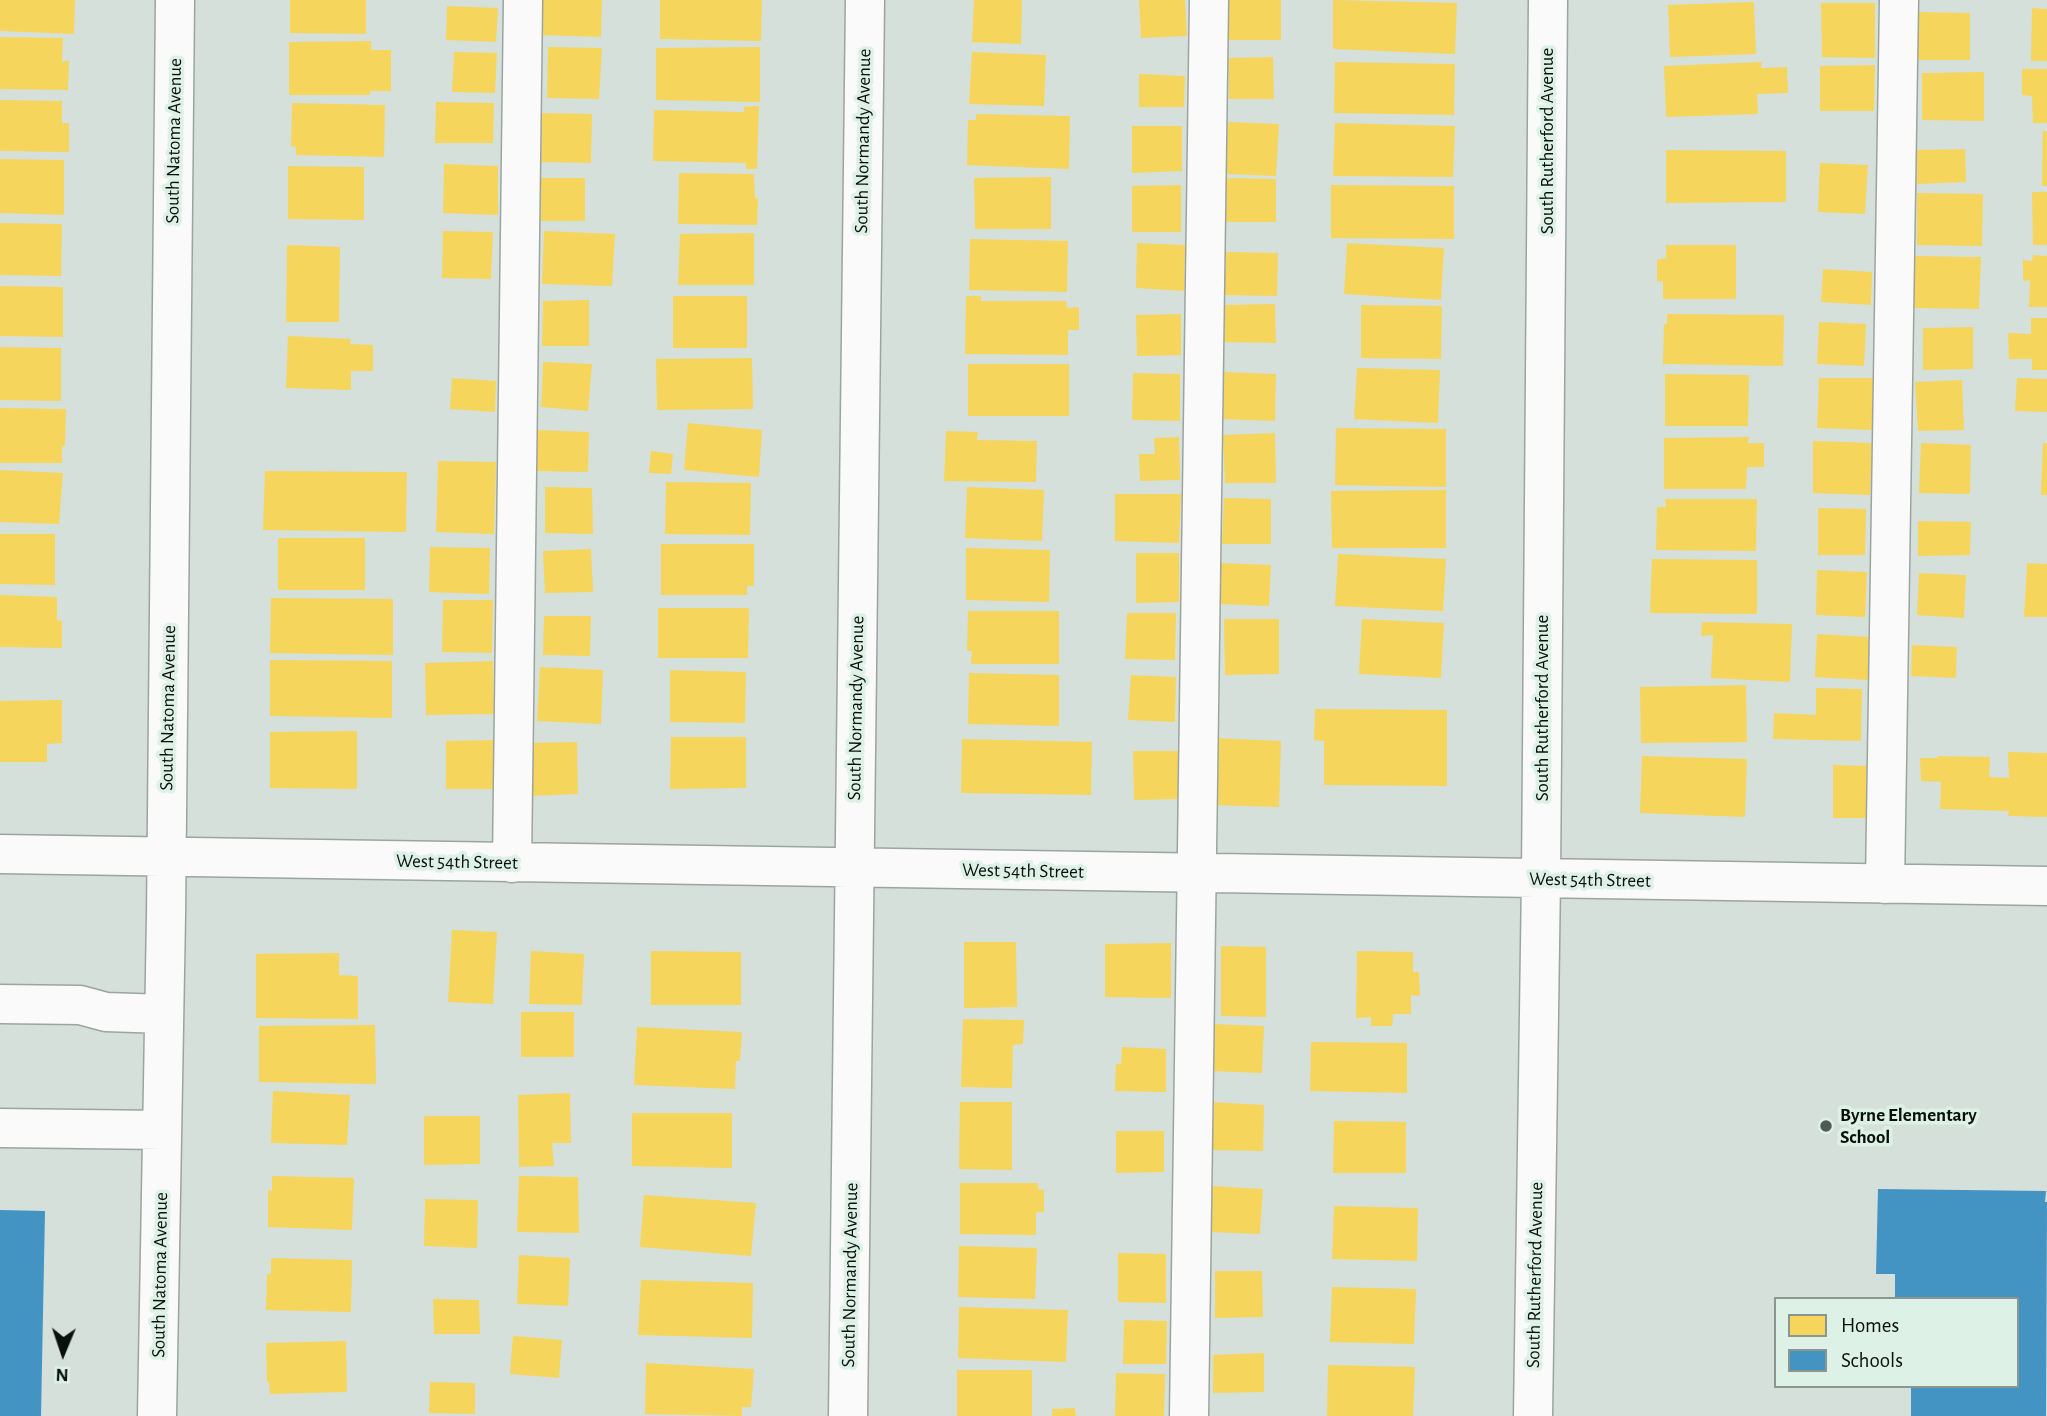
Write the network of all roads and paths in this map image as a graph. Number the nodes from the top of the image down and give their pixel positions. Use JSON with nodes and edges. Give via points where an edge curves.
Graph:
{"nodes":[{"id":1,"x":175,"y":0,"type":"edge"},
{"id":2,"x":523,"y":0,"type":"edge"},
{"id":3,"x":865,"y":0,"type":"edge"},
{"id":4,"x":1209,"y":0,"type":"edge"},
{"id":5,"x":1548,"y":0,"type":"edge"},
{"id":6,"x":1899,"y":0,"type":"edge"},
{"id":7,"x":0,"y":854,"type":"edge"},
{"id":8,"x":166,"y":858,"type":"junction"},
{"id":9,"x":512,"y":863,"type":"junction"},
{"id":10,"x":854,"y":868,"type":"junction"},
{"id":11,"x":1196,"y":873,"type":"junction"},
{"id":12,"x":1541,"y":879,"type":"junction"},
{"id":13,"x":1885,"y":884,"type":"junction"},
{"id":14,"x":2047,"y":887,"type":"edge"},
{"id":15,"x":0,"y":1004,"type":"edge"},
{"id":16,"x":164,"y":1014,"type":"junction"},
{"id":17,"x":0,"y":1128,"type":"edge"},
{"id":18,"x":162,"y":1130,"type":"junction"},
{"id":19,"x":157,"y":1416,"type":"edge"},
{"id":20,"x":848,"y":1416,"type":"edge"},
{"id":21,"x":1189,"y":1416,"type":"edge"},
{"id":22,"x":1533,"y":1416,"type":"edge"}],
"edges":[{"from":1,"to":8,"type":"street","name":"South Natoma Avenue"},
{"from":2,"to":9,"type":"street"},
{"from":3,"to":10,"type":"street","name":"South Normandy Avenue"},
{"from":4,"to":11,"type":"street"},
{"from":5,"to":12,"type":"street","name":"South Rutherford Avenue"},
{"from":6,"to":13,"type":"street"},
{"from":7,"to":8,"type":"street","name":"West 54th Street"},
{"from":8,"to":9,"type":"street","name":"West 54th Street"},
{"from":8,"to":16,"type":"street","name":"South Natoma Avenue"},
{"from":9,"to":10,"type":"street","name":"West 54th Street"},
{"from":10,"to":11,"type":"street","name":"West 54th Street"},
{"from":10,"to":20,"type":"street","name":"South Normandy Avenue"},
{"from":11,"to":12,"type":"street","name":"West 54th Street"},
{"from":11,"to":21,"type":"street"},
{"from":12,"to":13,"type":"street","name":"West 54th Street"},
{"from":12,"to":22,"type":"street","name":"South Rutherford Avenue"},
{"from":13,"to":14,"type":"street","name":"West 54th Street"},
{"from":15,"to":16,"type":"street","via":[[80,1005],[106,1012]]},
{"from":16,"to":18,"type":"street","name":"South Natoma Avenue"},
{"from":17,"to":18,"type":"street"},
{"from":18,"to":19,"type":"street","name":"South Natoma Avenue"}]}
